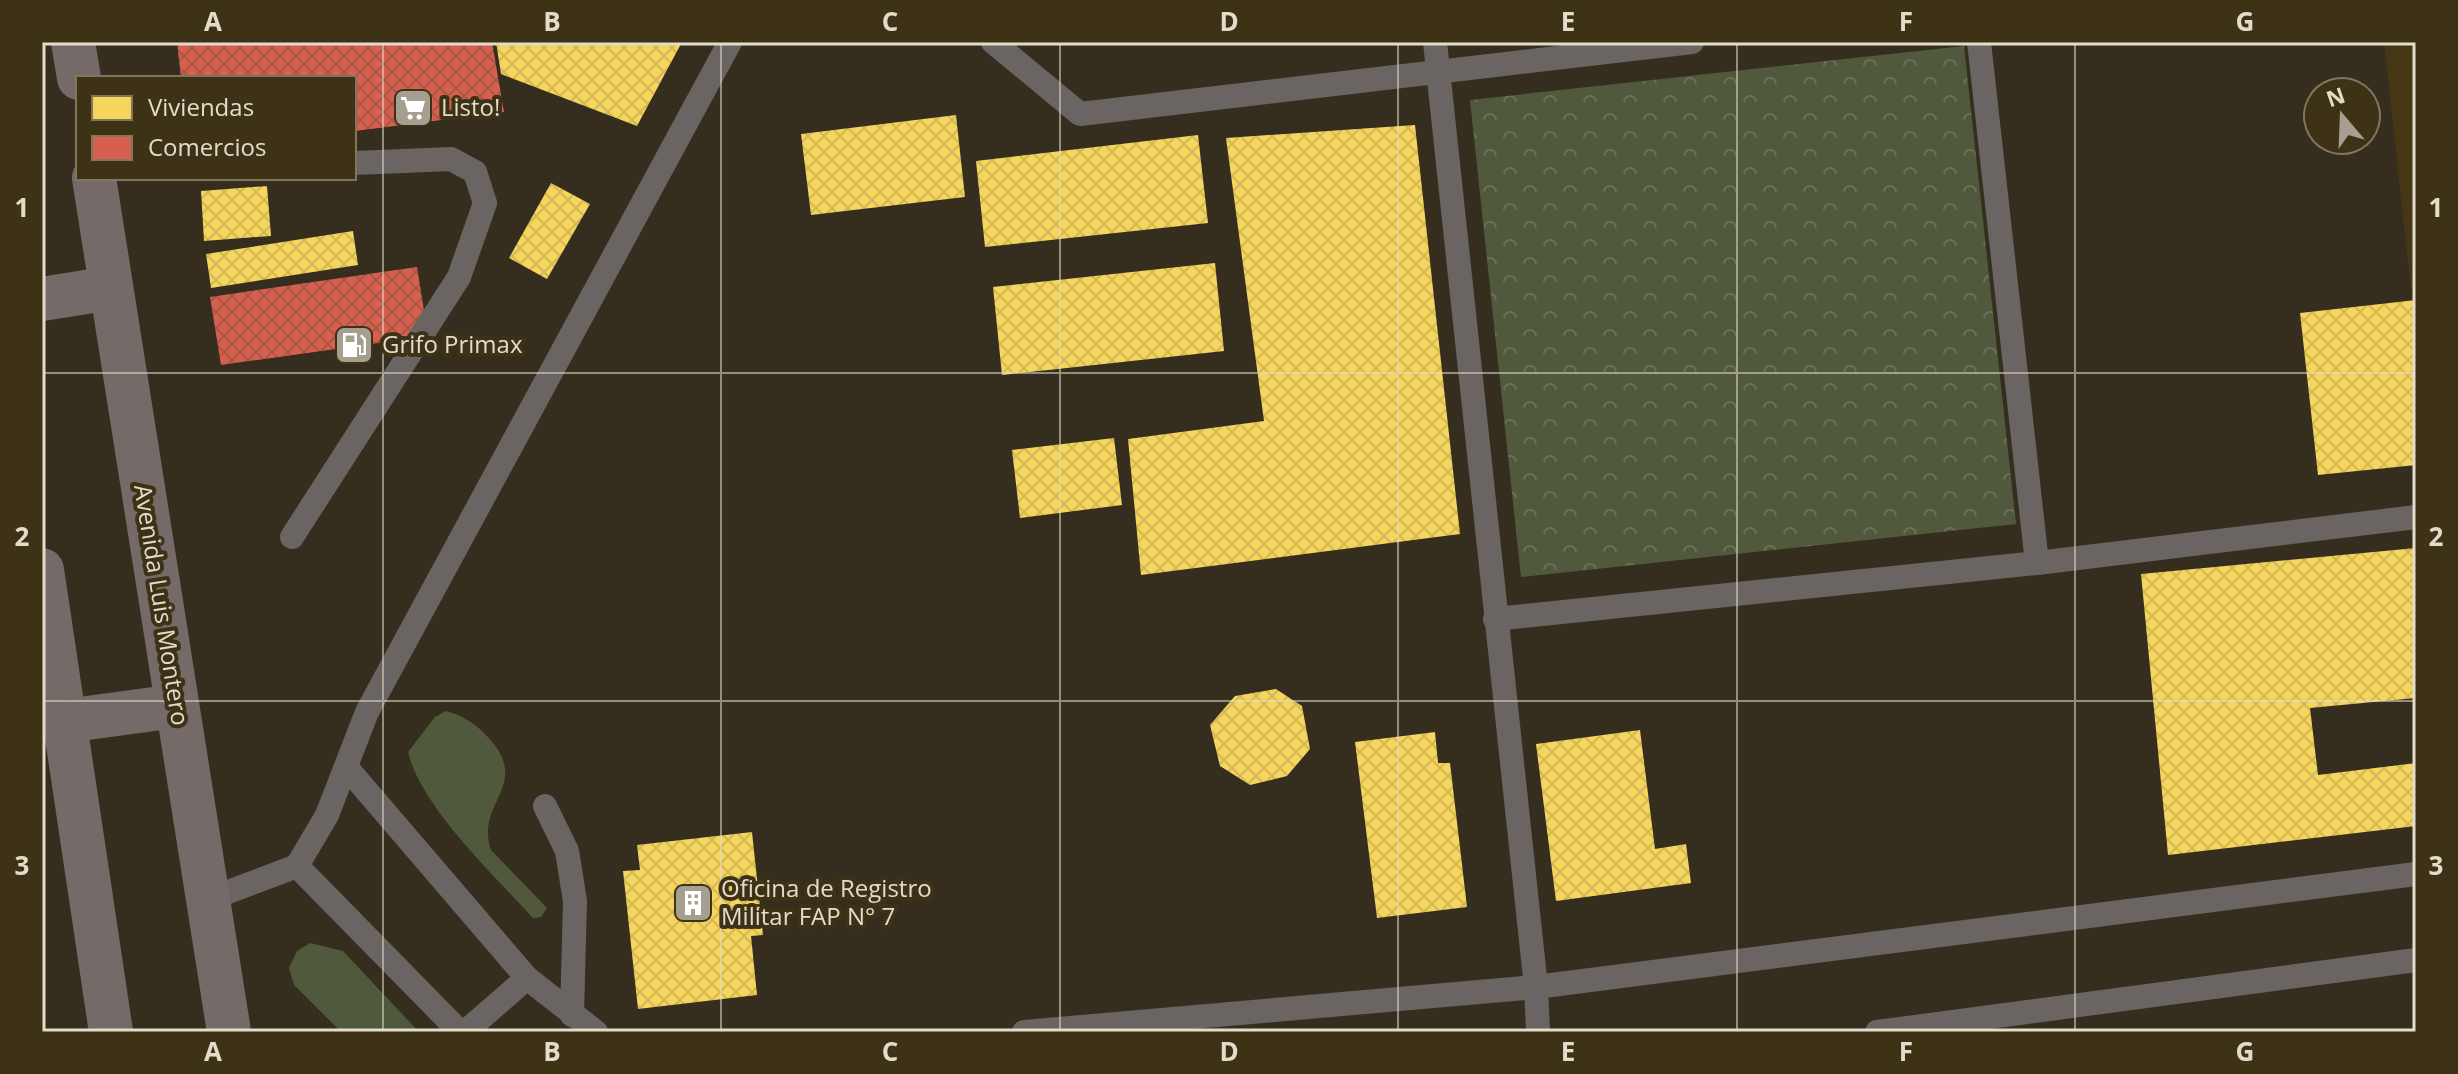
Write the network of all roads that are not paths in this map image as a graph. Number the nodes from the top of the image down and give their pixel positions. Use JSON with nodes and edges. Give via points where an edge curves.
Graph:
{"nodes":[{"id":1,"x":73,"y":42,"type":"edge"},
{"id":2,"x":730,"y":42,"type":"edge"},
{"id":3,"x":993,"y":42,"type":"edge"},
{"id":4,"x":1435,"y":42,"type":"edge"},
{"id":5,"x":1692,"y":42,"type":"edge"},
{"id":6,"x":1979,"y":42,"type":"edge"},
{"id":7,"x":1439,"y":74,"type":"junction"},
{"id":8,"x":79,"y":76,"type":"edge"},
{"id":9,"x":356,"y":163,"type":"edge"},
{"id":10,"x":94,"y":180,"type":"edge"},
{"id":11,"x":111,"y":288,"type":"junction"},
{"id":12,"x":42,"y":299,"type":"edge"},
{"id":13,"x":2416,"y":517,"type":"edge"},
{"id":14,"x":292,"y":537,"type":"dead end"},
{"id":15,"x":2037,"y":563,"type":"junction"},
{"id":16,"x":42,"y":570,"type":"edge"},
{"id":17,"x":1495,"y":619,"type":"junction"},
{"id":18,"x":176,"y":706,"type":"junction"},
{"id":19,"x":65,"y":721,"type":"junction"},
{"id":20,"x":347,"y":768,"type":"junction"},
{"id":21,"x":545,"y":806,"type":"dead end"},
{"id":22,"x":297,"y":866,"type":"junction"},
{"id":23,"x":2416,"y":874,"type":"edge"},
{"id":24,"x":207,"y":900,"type":"junction"},
{"id":25,"x":2416,"y":960,"type":"edge"},
{"id":26,"x":527,"y":978,"type":"junction"},
{"id":27,"x":1536,"y":987,"type":"junction"},
{"id":28,"x":572,"y":1015,"type":"junction"},
{"id":29,"x":111,"y":1032,"type":"edge"},
{"id":30,"x":229,"y":1032,"type":"edge"},
{"id":31,"x":463,"y":1032,"type":"edge"},
{"id":32,"x":596,"y":1032,"type":"edge"},
{"id":33,"x":1024,"y":1032,"type":"edge"},
{"id":34,"x":1538,"y":1032,"type":"edge"},
{"id":35,"x":1877,"y":1032,"type":"edge"}],
"edges":[{"from":1,"to":8,"type":"main road"},
{"from":2,"to":20,"type":"lane","via":[[367,712]]},
{"from":3,"to":7,"type":"lane","via":[[1080,114]]},
{"from":4,"to":7,"type":"lane"},
{"from":5,"to":7,"type":"lane"},
{"from":6,"to":15,"type":"lane"},
{"from":7,"to":17,"type":"lane"},
{"from":9,"to":14,"type":"lane","via":[[451,159],[475,172],[485,203],[459,277]]},
{"from":10,"to":11,"type":"main road","name":"Avenida Luis Montero"},
{"from":11,"to":12,"type":"main road"},
{"from":11,"to":18,"type":"main road","name":"Avenida Luis Montero"},
{"from":13,"to":15,"type":"lane"},
{"from":15,"to":17,"type":"lane"},
{"from":16,"to":19,"type":"main road"},
{"from":17,"to":27,"type":"lane"},
{"from":18,"to":19,"type":"main road"},
{"from":18,"to":24,"type":"main road","name":"Avenida Luis Montero"},
{"from":19,"to":29,"type":"main road"},
{"from":20,"to":22,"type":"lane"},
{"from":20,"to":26,"type":"lane"},
{"from":21,"to":28,"type":"lane","via":[[567,851],[575,901]]},
{"from":22,"to":24,"type":"lane"},
{"from":22,"to":31,"type":"lane"},
{"from":23,"to":27,"type":"lane"},
{"from":24,"to":30,"type":"main road","name":"Avenida Luis Montero"},
{"from":25,"to":35,"type":"lane"},
{"from":26,"to":28,"type":"lane"},
{"from":26,"to":31,"type":"lane"},
{"from":27,"to":33,"type":"lane"},
{"from":27,"to":34,"type":"lane"},
{"from":28,"to":32,"type":"lane"}]}
